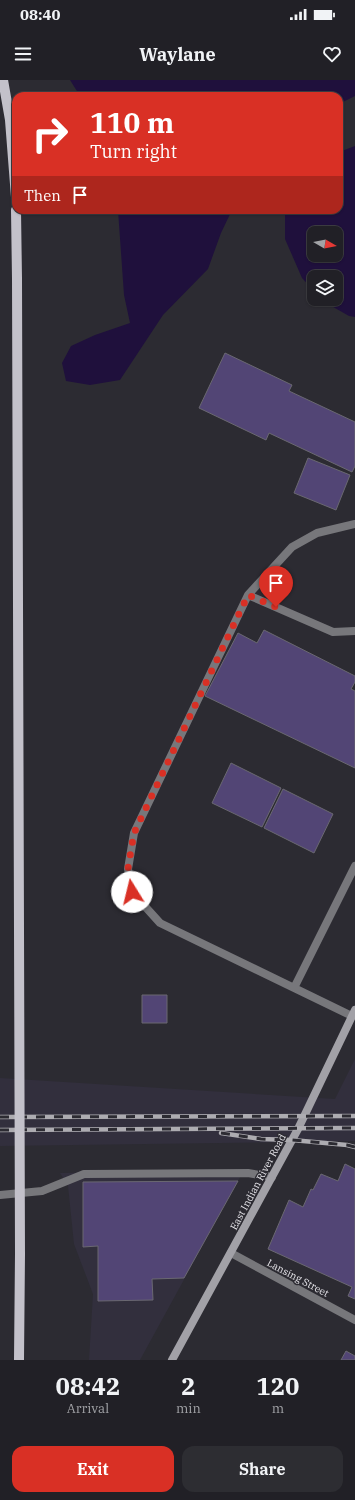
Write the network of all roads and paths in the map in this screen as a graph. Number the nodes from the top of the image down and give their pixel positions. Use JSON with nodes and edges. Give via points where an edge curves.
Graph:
{"nodes":[{"id":1,"x":3,"y":80,"type":"edge"},
{"id":2,"x":12,"y":146,"type":"edge"},
{"id":3,"x":16,"y":214,"type":"edge"},
{"id":4,"x":355,"y":524,"type":"edge"},
{"id":5,"x":248,"y":595,"type":"junction"},
{"id":6,"x":355,"y":631,"type":"edge"},
{"id":7,"x":355,"y":866,"type":"edge"},
{"id":8,"x":294,"y":988,"type":"junction"},
{"id":9,"x":354,"y":1013,"type":"edge"},
{"id":10,"x":272,"y":1177,"type":"junction"},
{"id":11,"x":0,"y":1195,"type":"edge"},
{"id":12,"x":231,"y":1253,"type":"junction"},
{"id":13,"x":355,"y":1320,"type":"edge"},
{"id":14,"x":19,"y":1360,"type":"edge"},
{"id":15,"x":172,"y":1360,"type":"edge"}],
"edges":[{"from":1,"to":2,"type":"main road"},
{"from":3,"to":14,"type":"main road","bridge":true},
{"from":4,"to":5,"type":"street","via":[[317,532],[292,547]]},
{"from":5,"to":6,"type":"street","via":[[333,632]]},
{"from":5,"to":8,"type":"street","via":[[134,833],[128,868],[132,892],[160,923]]},
{"from":7,"to":8,"type":"street"},
{"from":8,"to":9,"type":"street"},
{"from":9,"to":10,"type":"street","name":"East Indian River Road"},
{"from":10,"to":11,"type":"street","via":[[248,1173],[84,1174],[42,1191]]},
{"from":10,"to":12,"type":"street","name":"East Indian River Road"},
{"from":12,"to":13,"type":"street","name":"Lansing Street"},
{"from":12,"to":15,"type":"street","name":"East Indian River Road"}]}
